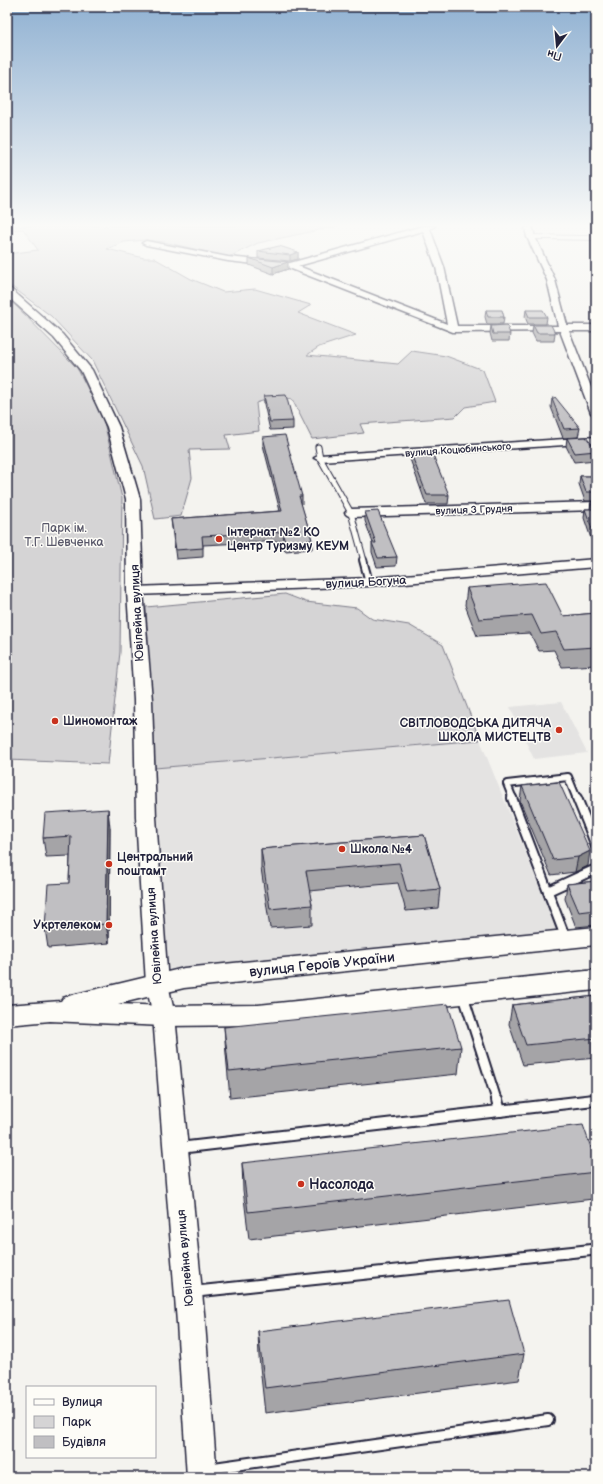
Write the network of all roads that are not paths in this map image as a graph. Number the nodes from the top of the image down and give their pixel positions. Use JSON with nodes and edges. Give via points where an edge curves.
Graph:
{"nodes":[{"id":1,"x":12,"y":295,"type":"edge"},
{"id":2,"x":366,"y":295,"type":"edge"},
{"id":3,"x":446,"y":295,"type":"edge"},
{"id":4,"x":555,"y":295,"type":"edge"},
{"id":5,"x":563,"y":328,"type":"junction"},
{"id":6,"x":596,"y":328,"type":"edge"},
{"id":7,"x":453,"y":329,"type":"junction"},
{"id":8,"x":596,"y":413,"type":"edge"},
{"id":9,"x":596,"y":440,"type":"edge"},
{"id":10,"x":318,"y":447,"type":"dead end"},
{"id":11,"x":320,"y":458,"type":"junction"},
{"id":12,"x":596,"y":506,"type":"edge"},
{"id":13,"x":351,"y":513,"type":"junction"},
{"id":14,"x":596,"y":563,"type":"edge"},
{"id":15,"x":369,"y":582,"type":"junction"},
{"id":16,"x":135,"y":592,"type":"junction"},
{"id":17,"x":592,"y":825,"type":"edge"},
{"id":18,"x":596,"y":846,"type":"edge"},
{"id":19,"x":596,"y":869,"type":"edge"},
{"id":20,"x":548,"y":891,"type":"junction"},
{"id":21,"x":596,"y":936,"type":"edge"},
{"id":22,"x":566,"y":939,"type":"junction"},
{"id":23,"x":596,"y":980,"type":"edge"},
{"id":24,"x":156,"y":984,"type":"junction"},
{"id":25,"x":463,"y":992,"type":"junction"},
{"id":26,"x":50,"y":1010,"type":"junction"},
{"id":27,"x":7,"y":1015,"type":"edge"},
{"id":28,"x":164,"y":1016,"type":"junction"},
{"id":29,"x":596,"y":1100,"type":"edge"},
{"id":30,"x":500,"y":1111,"type":"junction"},
{"id":31,"x":174,"y":1149,"type":"junction"},
{"id":32,"x":591,"y":1250,"type":"dead end"},
{"id":33,"x":188,"y":1292,"type":"junction"},
{"id":34,"x":548,"y":1420,"type":"dead end"},
{"id":35,"x":201,"y":1474,"type":"edge"}],
"edges":[{"from":1,"to":16,"type":"street","name":"Ювілейна вулиця","via":[[58,336],[86,370],[113,427],[133,498]]},
{"from":2,"to":7,"type":"street"},
{"from":3,"to":7,"type":"street"},
{"from":4,"to":5,"type":"street"},
{"from":5,"to":6,"type":"street"},
{"from":5,"to":7,"type":"street"},
{"from":5,"to":8,"type":"street"},
{"from":9,"to":11,"type":"street","name":"вулиця Коцюбинського"},
{"from":10,"to":11,"type":"lane"},
{"from":11,"to":13,"type":"lane"},
{"from":12,"to":13,"type":"street","name":"вулиця 3 Грудня"},
{"from":13,"to":15,"type":"lane"},
{"from":14,"to":15,"type":"street","name":"вулиця Богуна"},
{"from":15,"to":16,"type":"street","name":"вулиця Богуна"},
{"from":16,"to":24,"type":"street","name":"Ювілейна вулиця","via":[[143,700],[146,817]]},
{"from":17,"to":18,"type":"lane"},
{"from":17,"to":20,"type":"lane","via":[[568,777],[507,784]]},
{"from":19,"to":20,"type":"lane"},
{"from":20,"to":22,"type":"lane"},
{"from":21,"to":22,"type":"main road","name":"вулиця Героїв України"},
{"from":22,"to":24,"type":"main road","name":"вулиця Героїв України","via":[[192,977]]},
{"from":23,"to":25,"type":"main road","name":"вулиця Героїв України"},
{"from":24,"to":26,"type":"main road","name":"вулиця Героїв України"},
{"from":24,"to":28,"type":"street","name":"Ювілейна вулиця"},
{"from":25,"to":28,"type":"main road","name":"вулиця Героїв України","via":[[258,1015]]},
{"from":25,"to":30,"type":"lane"},
{"from":26,"to":27,"type":"main road","name":"вулиця Героїв України"},
{"from":26,"to":28,"type":"main road","name":"вулиця Героїв України"},
{"from":28,"to":31,"type":"street","name":"Ювілейна вулиця"},
{"from":29,"to":30,"type":"lane"},
{"from":30,"to":31,"type":"lane"},
{"from":31,"to":33,"type":"street","name":"Ювілейна вулиця"},
{"from":32,"to":33,"type":"lane"},
{"from":33,"to":35,"type":"street","name":"Ювілейна вулиця"},
{"from":34,"to":35,"type":"lane"}]}
